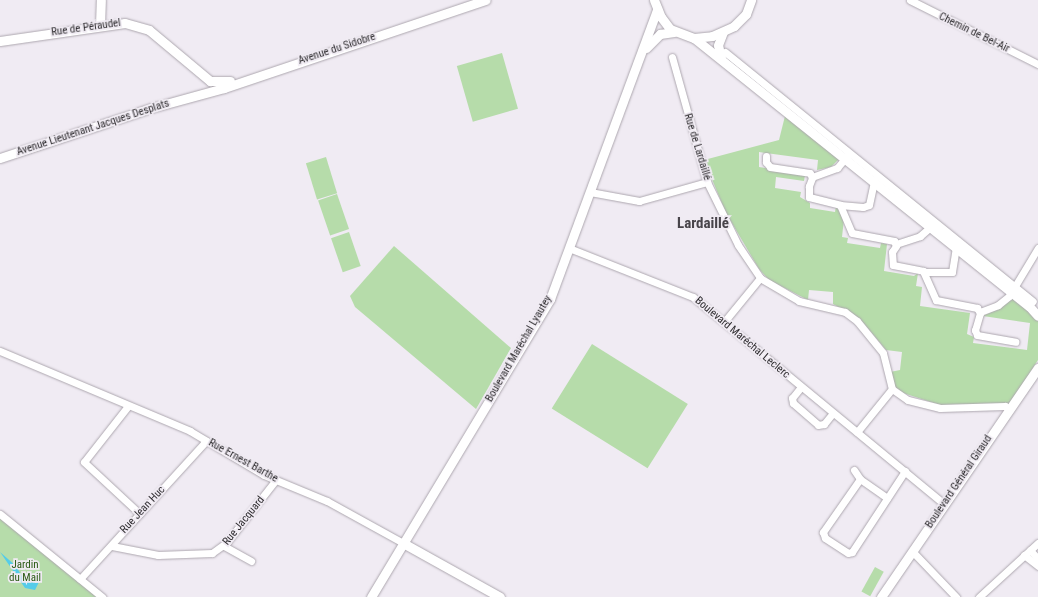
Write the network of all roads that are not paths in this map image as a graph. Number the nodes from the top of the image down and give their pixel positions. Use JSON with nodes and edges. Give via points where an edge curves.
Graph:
{"nodes":[{"id":1,"x":101,"y":0,"type":"edge"},
{"id":2,"x":486,"y":0,"type":"edge"},
{"id":3,"x":751,"y":0,"type":"edge"},
{"id":4,"x":910,"y":0,"type":"edge"},
{"id":5,"x":656,"y":4,"type":"edge"},
{"id":6,"x":100,"y":25,"type":"junction"},
{"id":7,"x":674,"y":32,"type":"junction"},
{"id":8,"x":723,"y":32,"type":"junction"},
{"id":9,"x":694,"y":38,"type":"junction"},
{"id":10,"x":0,"y":41,"type":"edge"},
{"id":11,"x":643,"y":53,"type":"junction"},
{"id":12,"x":723,"y":55,"type":"junction"},
{"id":13,"x":672,"y":56,"type":"dead end"},
{"id":14,"x":1038,"y":64,"type":"edge"},
{"id":15,"x":203,"y":76,"type":"junction"},
{"id":16,"x":251,"y":76,"type":"junction"},
{"id":17,"x":187,"y":97,"type":"junction"},
{"id":18,"x":847,"y":155,"type":"junction"},
{"id":19,"x":766,"y":156,"type":"dead end"},
{"id":20,"x":0,"y":158,"type":"edge"},
{"id":21,"x":812,"y":177,"type":"junction"},
{"id":22,"x":874,"y":181,"type":"junction"},
{"id":23,"x":707,"y":182,"type":"junction"},
{"id":24,"x":590,"y":192,"type":"junction"},
{"id":25,"x":840,"y":205,"type":"junction"},
{"id":26,"x":933,"y":225,"type":"junction"},
{"id":27,"x":896,"y":244,"type":"junction"},
{"id":28,"x":956,"y":247,"type":"junction"},
{"id":29,"x":569,"y":248,"type":"junction"},
{"id":30,"x":1038,"y":248,"type":"edge"},
{"id":31,"x":924,"y":272,"type":"junction"},
{"id":32,"x":760,"y":278,"type":"junction"},
{"id":33,"x":1013,"y":289,"type":"junction"},
{"id":34,"x":1033,"y":301,"type":"dead end"},
{"id":35,"x":980,"y":312,"type":"junction"},
{"id":36,"x":1037,"y":313,"type":"edge"},
{"id":37,"x":724,"y":322,"type":"junction"},
{"id":38,"x":1015,"y":342,"type":"dead end"},
{"id":39,"x":0,"y":351,"type":"edge"},
{"id":40,"x":1038,"y":368,"type":"edge"},
{"id":41,"x":801,"y":387,"type":"junction"},
{"id":42,"x":892,"y":389,"type":"junction"},
{"id":43,"x":128,"y":406,"type":"junction"},
{"id":44,"x":1009,"y":409,"type":"junction"},
{"id":45,"x":833,"y":413,"type":"junction"},
{"id":46,"x":857,"y":432,"type":"junction"},
{"id":47,"x":206,"y":441,"type":"junction"},
{"id":48,"x":854,"y":470,"type":"dead end"},
{"id":49,"x":905,"y":471,"type":"junction"},
{"id":50,"x":860,"y":479,"type":"junction"},
{"id":51,"x":275,"y":480,"type":"junction"},
{"id":52,"x":887,"y":498,"type":"junction"},
{"id":53,"x":944,"y":504,"type":"junction"},
{"id":54,"x":0,"y":514,"type":"edge"},
{"id":55,"x":140,"y":514,"type":"junction"},
{"id":56,"x":403,"y":543,"type":"junction"},
{"id":57,"x":1038,"y":543,"type":"edge"},
{"id":58,"x":112,"y":546,"type":"junction"},
{"id":59,"x":224,"y":546,"type":"junction"},
{"id":60,"x":1030,"y":550,"type":"junction"},
{"id":61,"x":912,"y":551,"type":"junction"},
{"id":62,"x":1024,"y":555,"type":"junction"},
{"id":63,"x":1038,"y":559,"type":"edge"},
{"id":64,"x":251,"y":561,"type":"dead end"},
{"id":65,"x":1038,"y":566,"type":"edge"},
{"id":66,"x":80,"y":579,"type":"junction"},
{"id":67,"x":102,"y":597,"type":"edge"},
{"id":68,"x":364,"y":597,"type":"edge"},
{"id":69,"x":372,"y":597,"type":"edge"},
{"id":70,"x":500,"y":597,"type":"edge"},
{"id":71,"x":880,"y":597,"type":"edge"},
{"id":72,"x":956,"y":597,"type":"edge"},
{"id":73,"x":978,"y":597,"type":"edge"}],
"edges":[{"from":1,"to":6,"type":"street"},
{"from":2,"to":16,"type":"street","name":"Avenue du Sidobre"},
{"from":3,"to":8,"type":"street","via":[[740,21]]},
{"from":4,"to":14,"type":"street","name":"Chemin de Bel-Air"},
{"from":5,"to":7,"type":"street","via":[[665,24]]},
{"from":5,"to":11,"type":"street","name":"Boulevard Maréchal Lyautey"},
{"from":6,"to":10,"type":"street","name":"Rue de Péraudel"},
{"from":6,"to":15,"type":"street","name":"Rue de Péraudel","via":[[125,23],[149,30]]},
{"from":7,"to":9,"type":"street"},
{"from":7,"to":11,"type":"street","via":[[656,37]]},
{"from":8,"to":9,"type":"street"},
{"from":8,"to":12,"type":"street","via":[[718,45]]},
{"from":9,"to":12,"type":"street"},
{"from":11,"to":24,"type":"street","name":"Boulevard Maréchal Lyautey"},
{"from":12,"to":18,"type":"street"},
{"from":13,"to":23,"type":"street","name":"Rue de Lardaillé"},
{"from":15,"to":16,"type":"street","name":"Rue de Péraudel","via":[[221,83]]},
{"from":15,"to":17,"type":"street","via":[[201,90]]},
{"from":16,"to":17,"type":"street","name":"Avenue du Sidobre","via":[[218,90]]},
{"from":17,"to":20,"type":"street","name":"Avenue Lieutenant Jacques Desplats"},
{"from":18,"to":21,"type":"street","via":[[837,168]]},
{"from":18,"to":22,"type":"street"},
{"from":18,"to":26,"type":"street"},
{"from":19,"to":21,"type":"street","via":[[766,162],[770,167],[806,172]]},
{"from":21,"to":25,"type":"street","via":[[809,198]]},
{"from":22,"to":25,"type":"street","via":[[870,205]]},
{"from":22,"to":26,"type":"street"},
{"from":23,"to":24,"type":"street","via":[[639,201]]},
{"from":23,"to":32,"type":"street","name":"Rue de Lardaillé","via":[[736,240]]},
{"from":24,"to":29,"type":"street","name":"Boulevard Maréchal Lyautey"},
{"from":25,"to":27,"type":"street","via":[[852,233],[891,240]]},
{"from":26,"to":27,"type":"street","via":[[920,236]]},
{"from":26,"to":28,"type":"street"},
{"from":26,"to":33,"type":"street"},
{"from":27,"to":31,"type":"street","via":[[892,252],[892,265]]},
{"from":28,"to":31,"type":"street","via":[[952,272]]},
{"from":28,"to":33,"type":"street"},
{"from":29,"to":37,"type":"street","name":"Boulevard Maréchal Leclerc","via":[[690,295]]},
{"from":29,"to":56,"type":"street","name":"Boulevard Maréchal Lyautey","via":[[542,314]]},
{"from":30,"to":33,"type":"street"},
{"from":31,"to":35,"type":"street","via":[[936,300],[973,306]]},
{"from":32,"to":37,"type":"street"},
{"from":32,"to":42,"type":"street","name":"Rue de Lardaillé","via":[[799,301],[845,312],[857,321],[883,353]]},
{"from":33,"to":34,"type":"street"},
{"from":33,"to":35,"type":"street","via":[[1002,303]]},
{"from":33,"to":36,"type":"street"},
{"from":35,"to":38,"type":"street","via":[[975,330],[977,335]]},
{"from":37,"to":41,"type":"street","name":"Boulevard Maréchal Leclerc"},
{"from":39,"to":43,"type":"street","name":"Rue Ernest Barthe"},
{"from":40,"to":44,"type":"street","name":"Boulevard Général Giraud"},
{"from":41,"to":45,"type":"street","name":"Boulevard Maréchal Leclerc"},
{"from":41,"to":45,"type":"street","via":[[792,398],[792,403],[818,425],[824,424]]},
{"from":42,"to":44,"type":"street","via":[[908,400],[934,407],[1005,406]]},
{"from":42,"to":46,"type":"street"},
{"from":43,"to":47,"type":"street","name":"Rue Ernest Barthe"},
{"from":43,"to":55,"type":"street","via":[[84,462]]},
{"from":44,"to":53,"type":"street","name":"Boulevard Général Giraud"},
{"from":45,"to":46,"type":"street","name":"Boulevard Maréchal Leclerc"},
{"from":46,"to":49,"type":"street","name":"Boulevard Maréchal Leclerc"},
{"from":47,"to":51,"type":"street","name":"Rue Ernest Barthe"},
{"from":47,"to":55,"type":"street","name":"Rue Jean Huc"},
{"from":48,"to":50,"type":"street"},
{"from":49,"to":52,"type":"street"},
{"from":49,"to":53,"type":"street","name":"Boulevard Maréchal Leclerc"},
{"from":50,"to":52,"type":"street"},
{"from":50,"to":52,"type":"street","via":[[823,534],[846,552],[852,552]]},
{"from":51,"to":56,"type":"street","name":"Rue Ernest Barthe","via":[[327,500]]},
{"from":51,"to":59,"type":"street","name":"Rue Jacquard"},
{"from":53,"to":61,"type":"street","name":"Boulevard Général Giraud"},
{"from":54,"to":66,"type":"street"},
{"from":55,"to":58,"type":"street","name":"Rue Jean Huc"},
{"from":56,"to":68,"type":"street","via":[[394,552]]},
{"from":56,"to":69,"type":"street"},
{"from":56,"to":70,"type":"street","name":"Rue Ernest Barthe"},
{"from":57,"to":60,"type":"street"},
{"from":58,"to":59,"type":"street","name":"Rue Jacquard","via":[[169,555],[212,553]]},
{"from":58,"to":66,"type":"street","name":"Rue Jean Huc"},
{"from":59,"to":64,"type":"street"},
{"from":60,"to":62,"type":"street"},
{"from":60,"to":63,"type":"street"},
{"from":61,"to":71,"type":"street","name":"Boulevard Général Giraud"},
{"from":61,"to":72,"type":"street"},
{"from":62,"to":65,"type":"street"},
{"from":62,"to":73,"type":"street"},
{"from":66,"to":67,"type":"street"}]}
